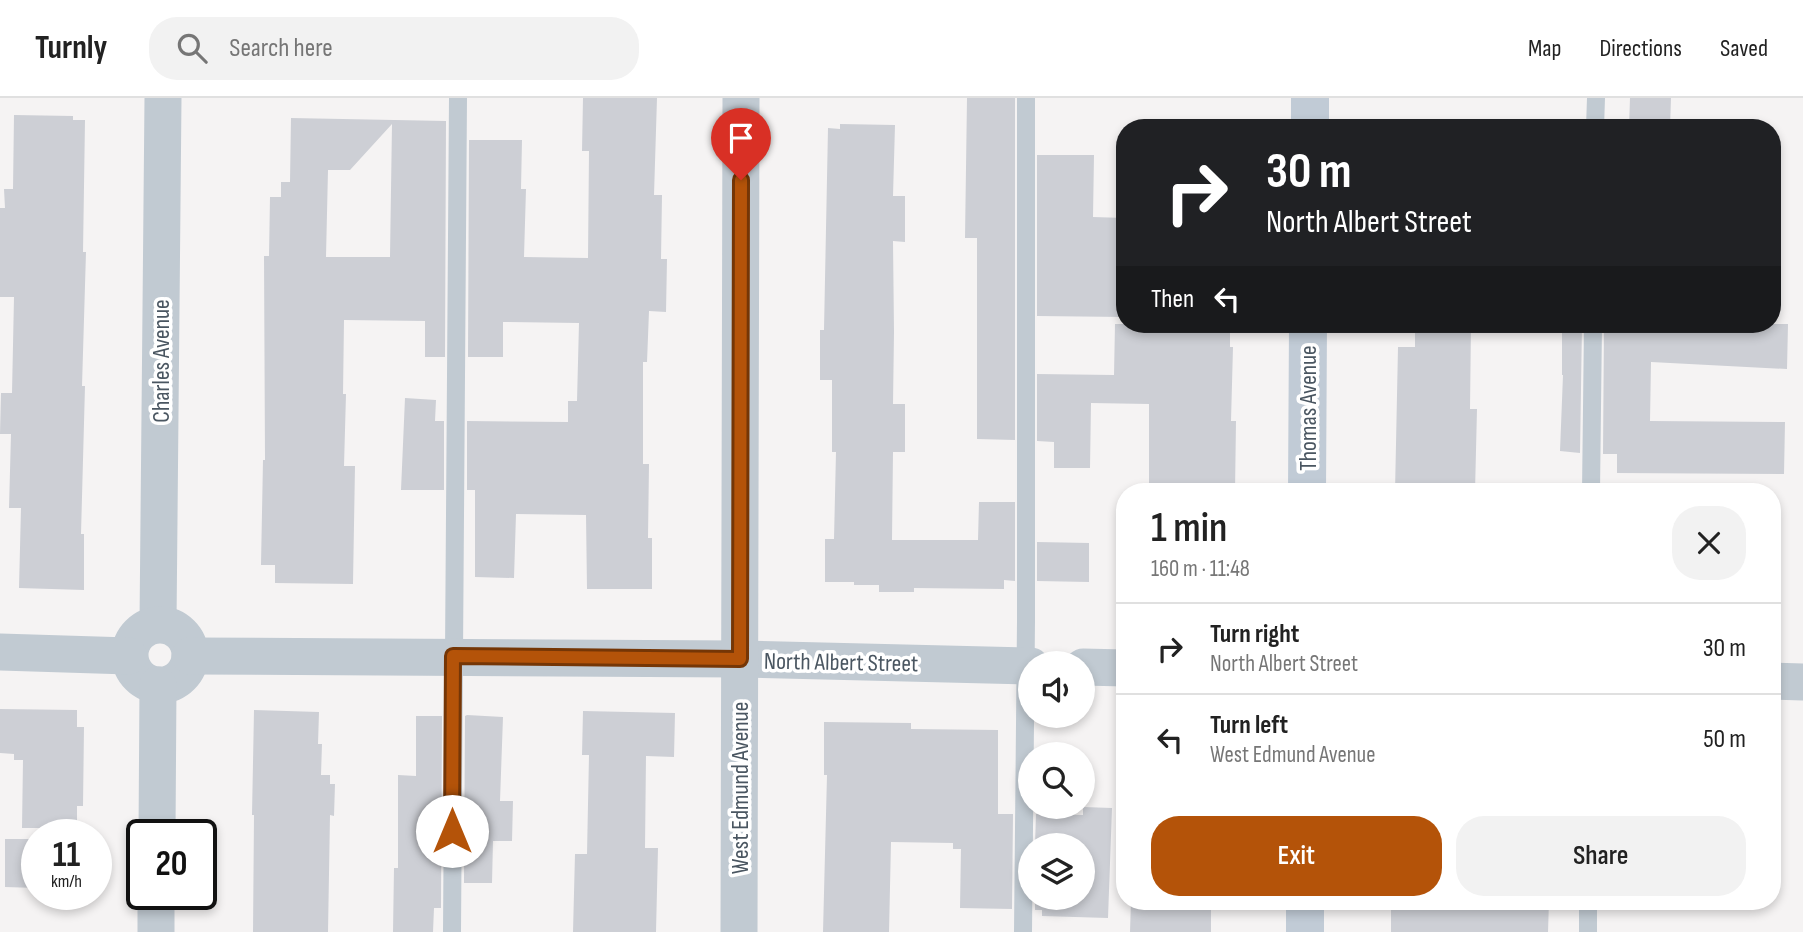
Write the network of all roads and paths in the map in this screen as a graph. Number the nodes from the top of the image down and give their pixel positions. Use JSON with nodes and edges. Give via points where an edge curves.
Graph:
{"nodes":[{"id":1,"x":163,"y":98,"type":"edge"},
{"id":2,"x":458,"y":98,"type":"edge"},
{"id":3,"x":741,"y":98,"type":"edge"},
{"id":4,"x":1026,"y":98,"type":"edge"},
{"id":5,"x":1310,"y":98,"type":"edge"},
{"id":6,"x":1596,"y":98,"type":"edge"},
{"id":7,"x":1310,"y":119,"type":"edge"},
{"id":8,"x":1595,"y":119,"type":"edge"},
{"id":9,"x":1308,"y":333,"type":"edge"},
{"id":10,"x":1593,"y":333,"type":"edge"},
{"id":11,"x":1307,"y":483,"type":"edge"},
{"id":12,"x":1591,"y":483,"type":"edge"},
{"id":13,"x":159,"y":624,"type":"junction"},
{"id":14,"x":1028,"y":651,"type":"edge"},
{"id":15,"x":0,"y":652,"type":"edge"},
{"id":16,"x":129,"y":656,"type":"junction"},
{"id":17,"x":190,"y":656,"type":"junction"},
{"id":18,"x":453,"y":656,"type":"junction"},
{"id":19,"x":740,"y":659,"type":"junction"},
{"id":20,"x":1018,"y":666,"type":"edge"},
{"id":21,"x":1095,"y":667,"type":"edge"},
{"id":22,"x":1116,"y":668,"type":"edge"},
{"id":23,"x":1781,"y":681,"type":"edge"},
{"id":24,"x":1803,"y":682,"type":"edge"},
{"id":25,"x":158,"y":685,"type":"junction"},
{"id":26,"x":1027,"y":728,"type":"edge"},
{"id":27,"x":157,"y":819,"type":"edge"},
{"id":28,"x":156,"y":910,"type":"edge"},
{"id":29,"x":1305,"y":910,"type":"edge"},
{"id":30,"x":1588,"y":910,"type":"edge"},
{"id":31,"x":156,"y":932,"type":"edge"},
{"id":32,"x":452,"y":932,"type":"edge"},
{"id":33,"x":738,"y":932,"type":"edge"},
{"id":34,"x":1023,"y":932,"type":"edge"},
{"id":35,"x":1305,"y":932,"type":"edge"},
{"id":36,"x":1588,"y":932,"type":"edge"}],
"edges":[{"from":1,"to":13,"type":"street","name":"Charles Avenue"},
{"from":2,"to":18,"type":"lane"},
{"from":3,"to":19,"type":"street","name":"West Edmund Avenue"},
{"from":4,"to":14,"type":"lane"},
{"from":5,"to":7,"type":"street"},
{"from":6,"to":8,"type":"lane"},
{"from":9,"to":11,"type":"street","name":"Thomas Avenue"},
{"from":10,"to":12,"type":"lane"},
{"from":13,"to":16,"type":"street","via":[[137,635]]},
{"from":13,"to":17,"type":"street","via":[[178,630]]},
{"from":15,"to":16,"type":"street"},
{"from":16,"to":25,"type":"street","via":[[134,672]]},
{"from":17,"to":18,"type":"street","name":"North Albert Street"},
{"from":17,"to":25,"type":"street","via":[[183,675]]},
{"from":18,"to":19,"type":"street","name":"North Albert Street"},
{"from":18,"to":32,"type":"lane"},
{"from":19,"to":20,"type":"street","name":"North Albert Street"},
{"from":19,"to":33,"type":"street","name":"West Edmund Avenue"},
{"from":21,"to":22,"type":"street"},
{"from":23,"to":24,"type":"street"},
{"from":25,"to":27,"type":"street"},
{"from":26,"to":34,"type":"lane"},
{"from":28,"to":31,"type":"street"},
{"from":29,"to":35,"type":"street"},
{"from":30,"to":36,"type":"lane"}]}
